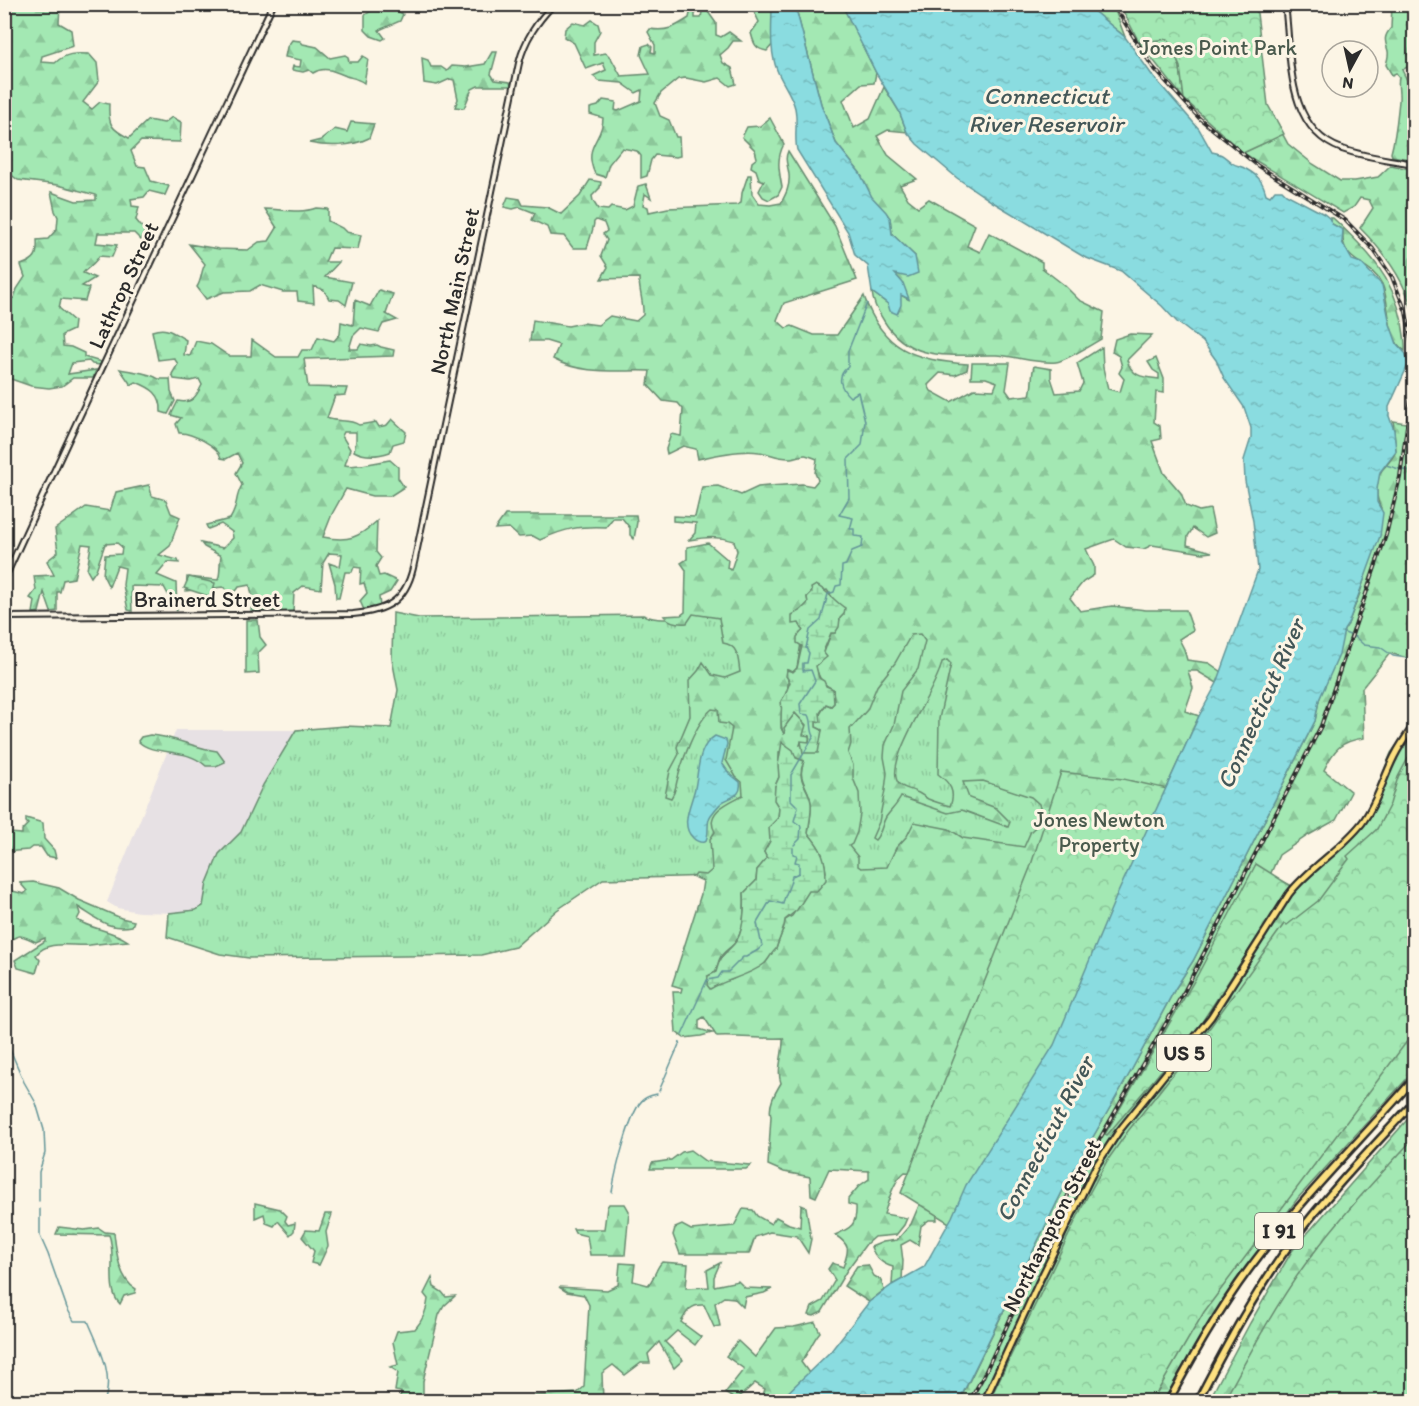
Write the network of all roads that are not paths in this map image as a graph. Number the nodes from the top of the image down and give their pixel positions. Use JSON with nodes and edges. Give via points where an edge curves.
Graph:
{"nodes":[{"id":1,"x":273,"y":4,"type":"edge"},
{"id":2,"x":554,"y":4,"type":"edge"},
{"id":3,"x":1285,"y":4,"type":"edge"},
{"id":4,"x":1414,"y":164,"type":"edge"},
{"id":5,"x":4,"y":580,"type":"edge"},
{"id":6,"x":404,"y":592,"type":"joint"},
{"id":7,"x":4,"y":617,"type":"edge"},
{"id":8,"x":1414,"y":725,"type":"edge"},
{"id":9,"x":1414,"y":1079,"type":"edge"},
{"id":10,"x":1414,"y":1102,"type":"edge"},
{"id":11,"x":984,"y":1401,"type":"edge"},
{"id":12,"x":1168,"y":1401,"type":"edge"},
{"id":13,"x":1197,"y":1401,"type":"edge"}],
"edges":[{"from":1,"to":5,"type":"street","name":"Lathrop Street"},
{"from":2,"to":6,"type":"street","name":"North Main Street","via":[[526,42],[519,63],[413,568]]},
{"from":3,"to":4,"type":"street","via":[[1296,96],[1303,117],[1329,143]]},
{"from":6,"to":7,"type":"street","name":"Brainerd Street","via":[[384,608],[353,614]]},
{"from":8,"to":11,"type":"main road","name":"Northampton Street","number":"US 5","via":[[1366,818],[1288,894],[1212,1017],[1119,1131],[1096,1166]]},
{"from":9,"to":12,"type":"highway","number":"I 91","via":[[1297,1209],[1249,1269]]},
{"from":10,"to":13,"type":"highway","number":"I 91","via":[[1294,1238],[1249,1305]]}]}
